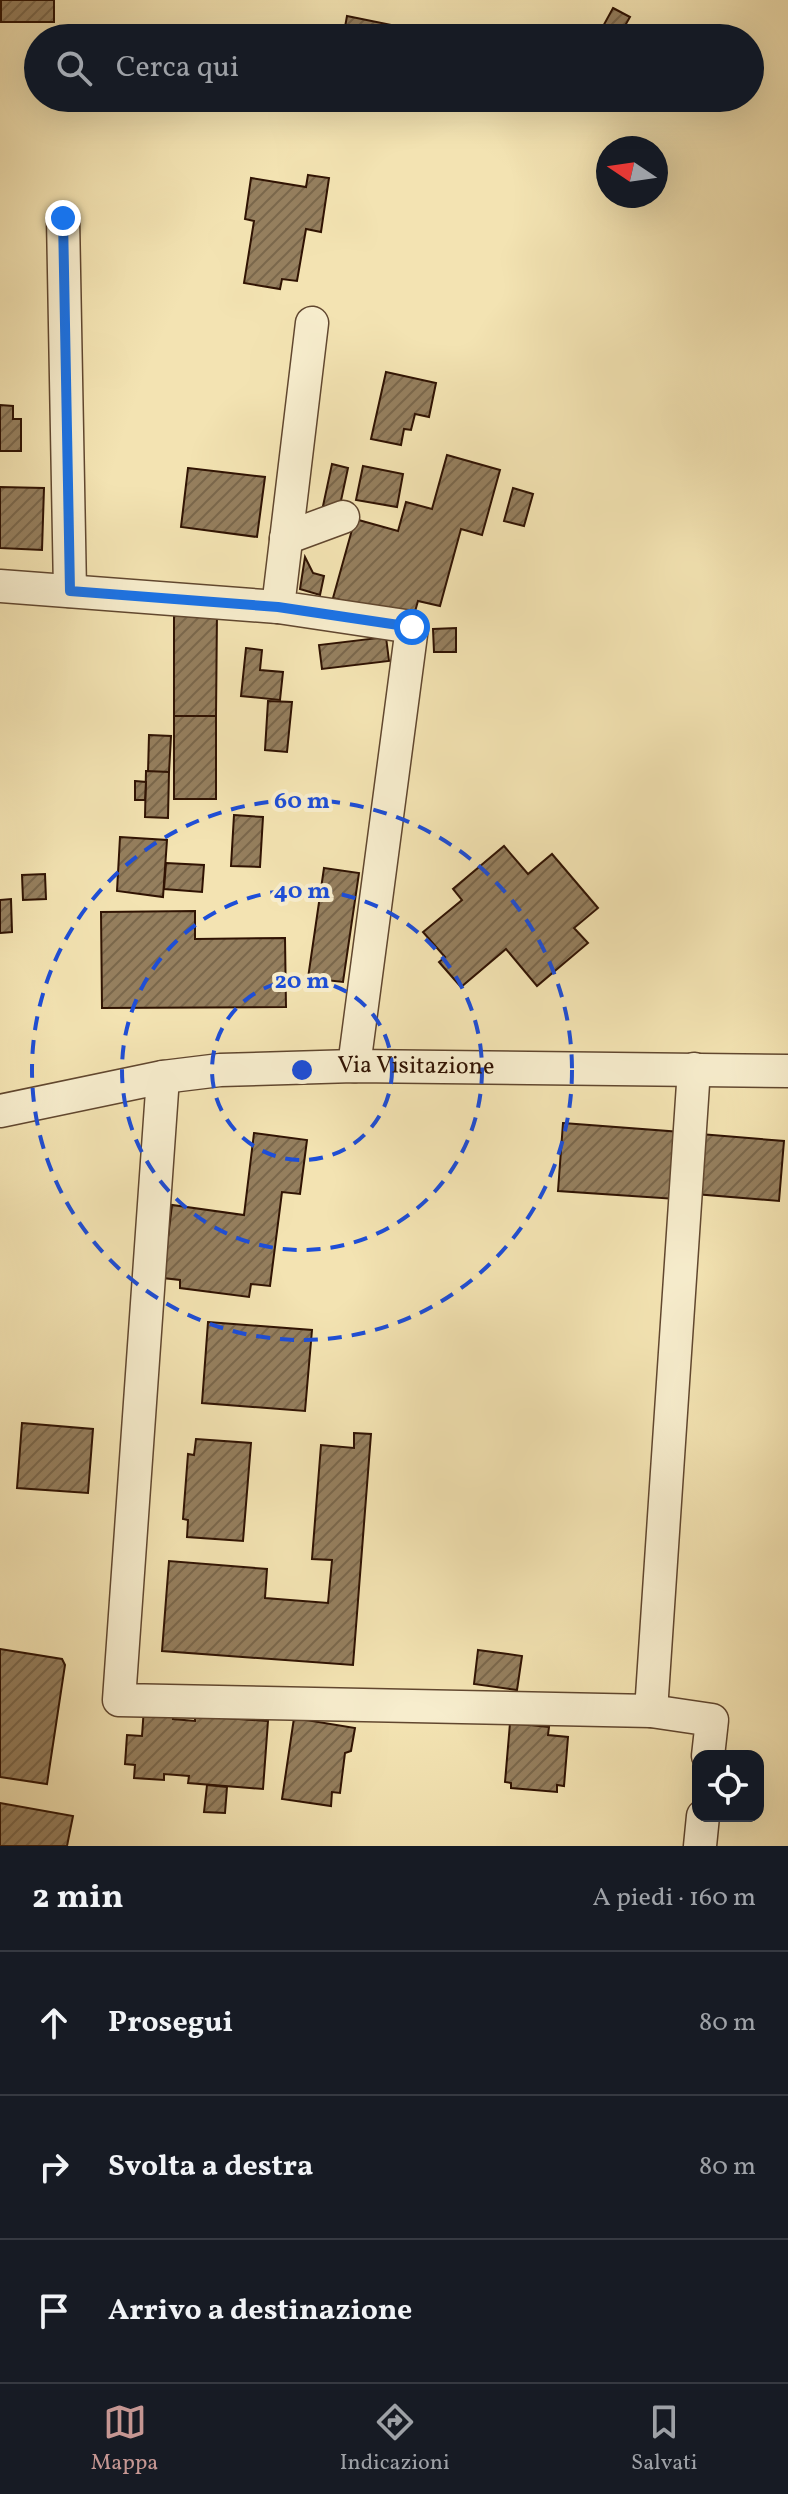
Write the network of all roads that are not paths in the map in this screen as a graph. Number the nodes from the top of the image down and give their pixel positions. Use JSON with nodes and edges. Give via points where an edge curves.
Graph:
{"nodes":[{"id":1,"x":63,"y":218,"type":"dead end"},
{"id":2,"x":312,"y":323,"type":"dead end"},
{"id":3,"x":343,"y":517,"type":"dead end"},
{"id":4,"x":286,"y":538,"type":"junction"},
{"id":5,"x":0,"y":586,"type":"edge"},
{"id":6,"x":70,"y":591,"type":"junction"},
{"id":7,"x":278,"y":607,"type":"junction"},
{"id":8,"x":354,"y":1066,"type":"junction"},
{"id":9,"x":694,"y":1069,"type":"junction"},
{"id":10,"x":788,"y":1071,"type":"edge"},
{"id":11,"x":163,"y":1077,"type":"junction"},
{"id":12,"x":0,"y":1111,"type":"edge"},
{"id":13,"x":651,"y":1711,"type":"junction"},
{"id":14,"x":709,"y":1750,"type":"edge"},
{"id":15,"x":702,"y":1822,"type":"edge"},
{"id":16,"x":700,"y":1846,"type":"edge"}],
"edges":[{"from":1,"to":6,"type":"street"},
{"from":2,"to":4,"type":"street"},
{"from":3,"to":4,"type":"street"},
{"from":4,"to":7,"type":"street"},
{"from":5,"to":6,"type":"street"},
{"from":6,"to":7,"type":"street"},
{"from":7,"to":8,"type":"street","via":[[412,627]]},
{"from":8,"to":9,"type":"street","name":"Via Visitazione"},
{"from":8,"to":11,"type":"street","name":"Via Visitazione"},
{"from":9,"to":10,"type":"street","name":"Via Visitazione"},
{"from":9,"to":13,"type":"street"},
{"from":11,"to":12,"type":"street","name":"Via Visitazione"},
{"from":11,"to":13,"type":"street","via":[[119,1700]]},
{"from":13,"to":14,"type":"street","via":[[712,1720]]},
{"from":15,"to":16,"type":"street"}]}
